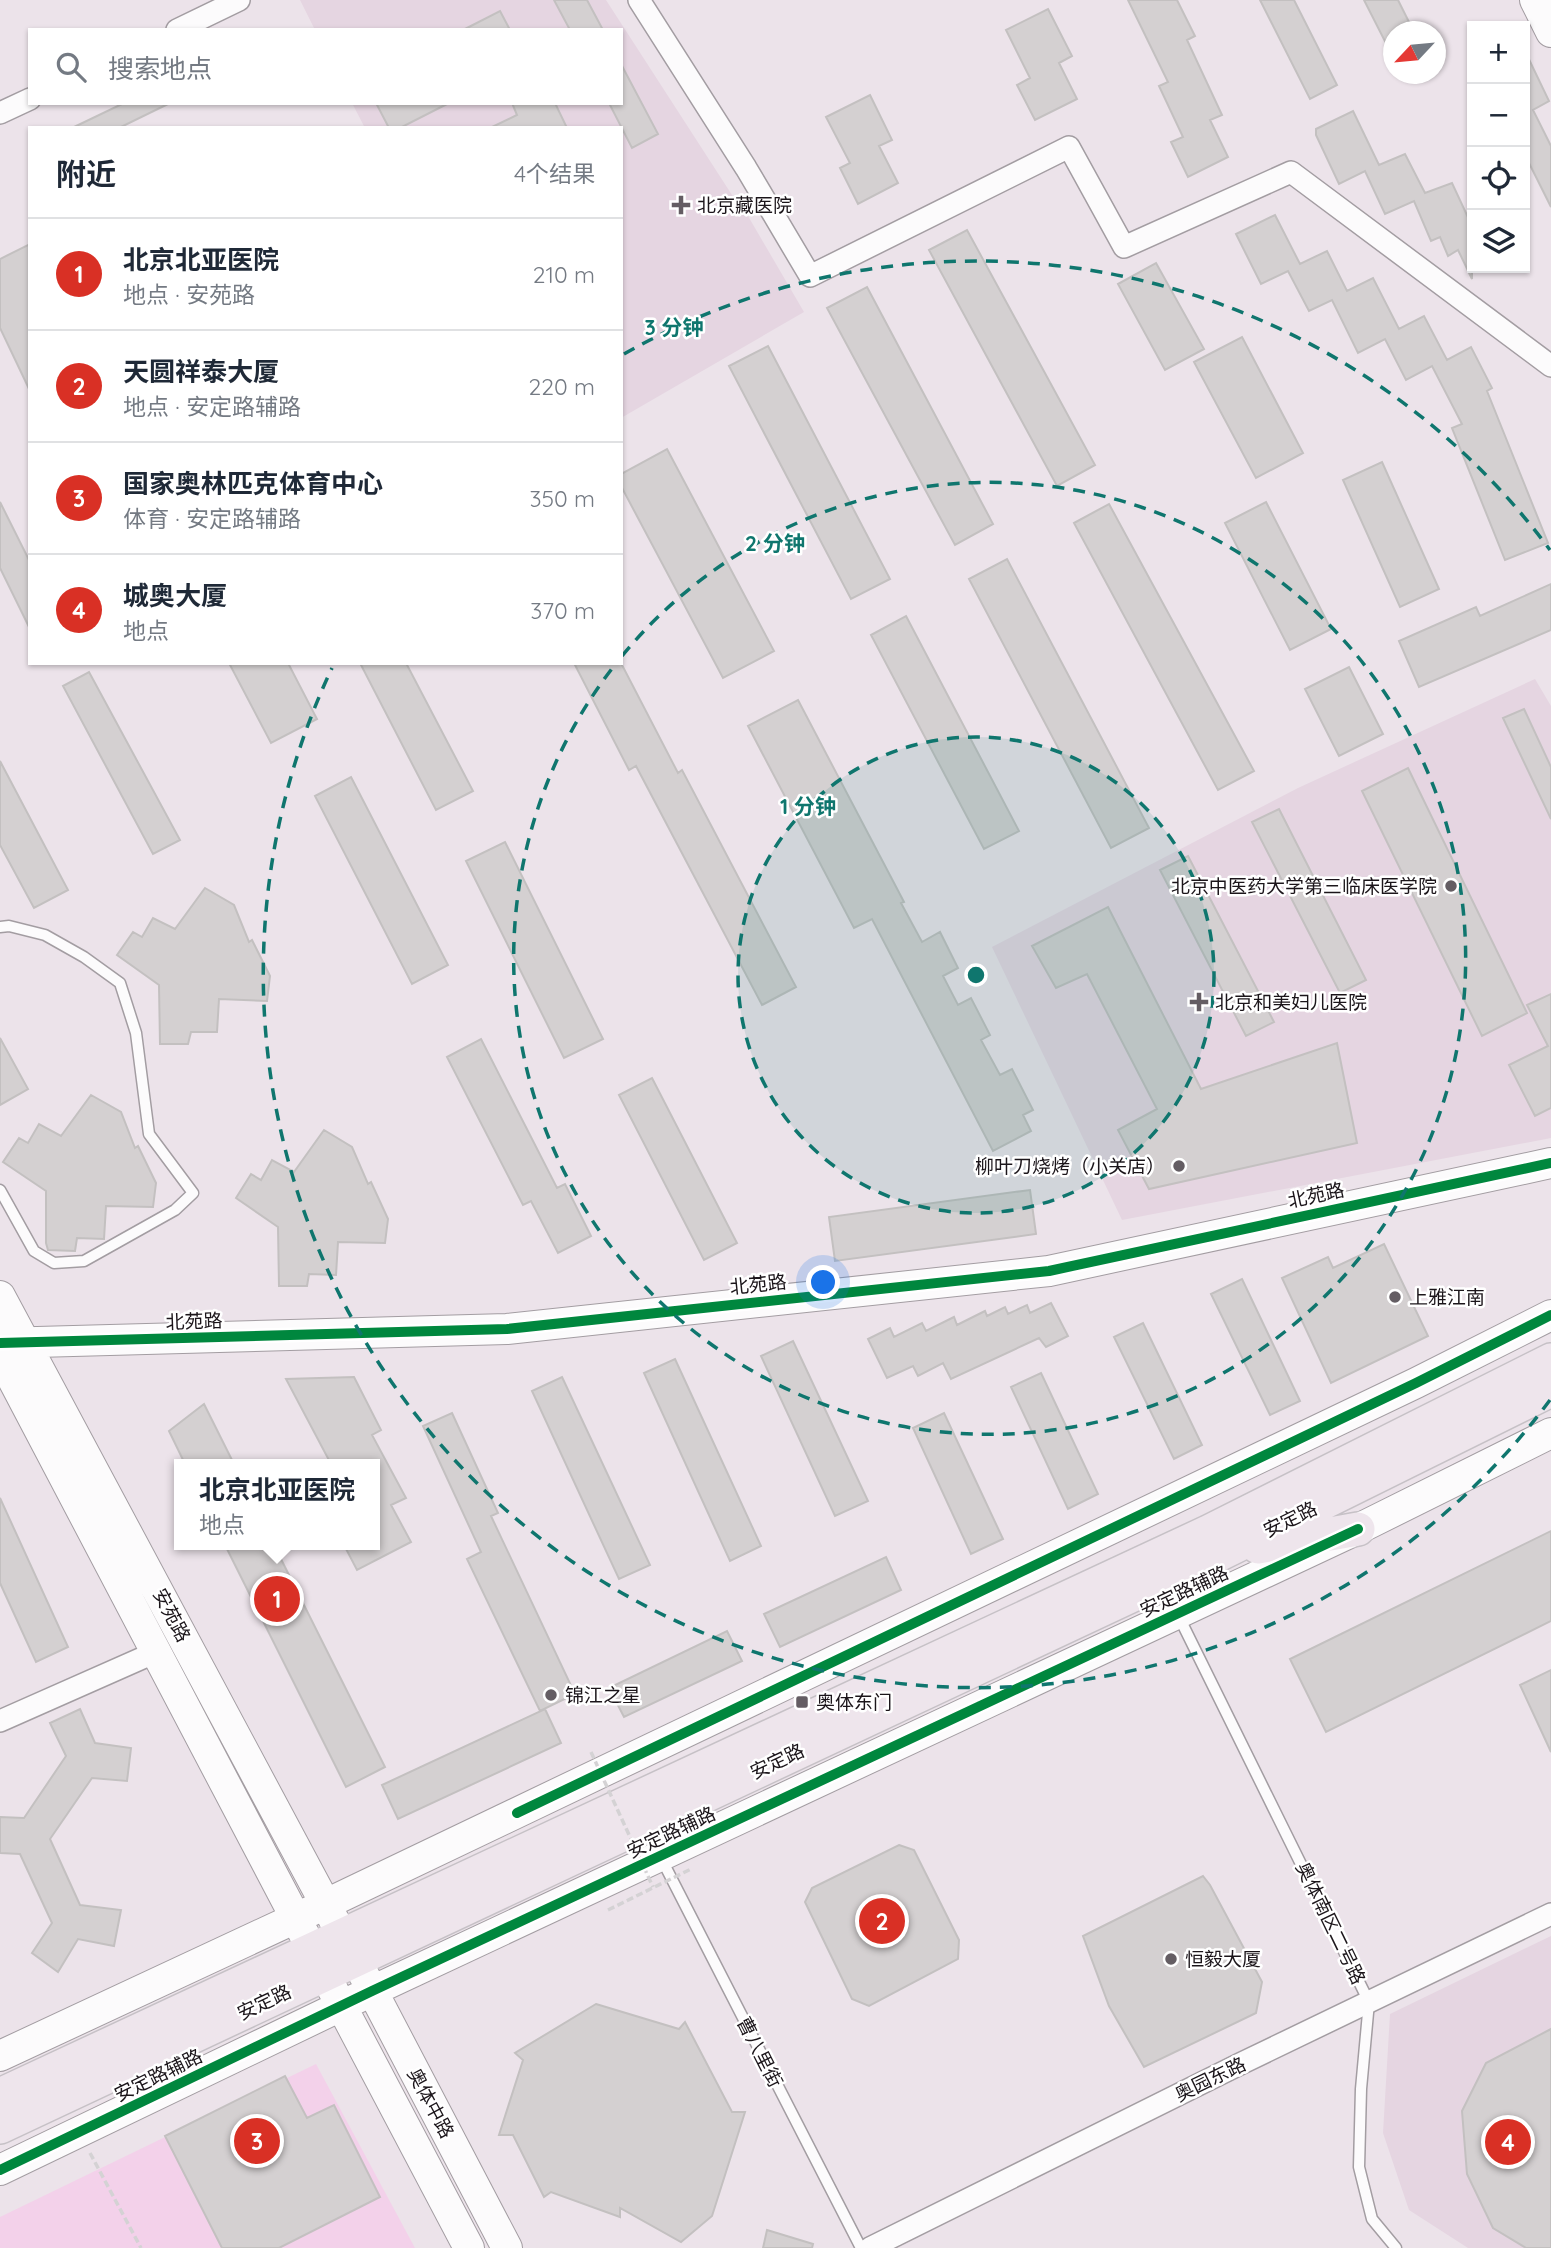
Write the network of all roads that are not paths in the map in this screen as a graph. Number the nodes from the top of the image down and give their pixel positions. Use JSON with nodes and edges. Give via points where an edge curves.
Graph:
{"nodes":[{"id":1,"x":239,"y":0,"type":"edge"},
{"id":2,"x":639,"y":0,"type":"edge"},
{"id":3,"x":1535,"y":0,"type":"edge"},
{"id":4,"x":181,"y":28,"type":"edge"},
{"id":5,"x":1551,"y":32,"type":"edge"},
{"id":6,"x":28,"y":100,"type":"edge"},
{"id":7,"x":0,"y":113,"type":"edge"},
{"id":8,"x":1551,"y":366,"type":"edge"},
{"id":9,"x":0,"y":927,"type":"edge"},
{"id":10,"x":1551,"y":1163,"type":"edge"},
{"id":11,"x":0,"y":1190,"type":"edge"},
{"id":12,"x":0,"y":1296,"type":"edge"},
{"id":13,"x":1551,"y":1315,"type":"edge"},
{"id":14,"x":9,"y":1347,"type":"edge"},
{"id":15,"x":1551,"y":1360,"type":"edge"},
{"id":16,"x":1551,"y":1390,"type":"edge"},
{"id":17,"x":1551,"y":1433,"type":"edge"},
{"id":18,"x":1358,"y":1529,"type":"junction"},
{"id":19,"x":1218,"y":1555,"type":"junction"},
{"id":20,"x":1178,"y":1613,"type":"junction"},
{"id":21,"x":156,"y":1652,"type":"junction"},
{"id":22,"x":0,"y":1721,"type":"edge"},
{"id":23,"x":517,"y":1813,"type":"junction"},
{"id":24,"x":596,"y":1818,"type":"junction"},
{"id":25,"x":660,"y":1856,"type":"junction"},
{"id":26,"x":326,"y":1904,"type":"junction"},
{"id":27,"x":1551,"y":1914,"type":"edge"},
{"id":28,"x":295,"y":1918,"type":"junction"},
{"id":29,"x":349,"y":1947,"type":"junction"},
{"id":30,"x":319,"y":1962,"type":"junction"},
{"id":31,"x":372,"y":1991,"type":"junction"},
{"id":32,"x":1369,"y":2002,"type":"junction"},
{"id":33,"x":342,"y":2007,"type":"junction"},
{"id":34,"x":0,"y":2056,"type":"edge"},
{"id":35,"x":0,"y":2095,"type":"edge"},
{"id":36,"x":0,"y":2127,"type":"edge"},
{"id":37,"x":0,"y":2170,"type":"edge"},
{"id":38,"x":469,"y":2248,"type":"edge"},
{"id":39,"x":507,"y":2248,"type":"edge"},
{"id":40,"x":861,"y":2248,"type":"edge"},
{"id":41,"x":870,"y":2248,"type":"edge"},
{"id":42,"x":1396,"y":2248,"type":"edge"}],
"edges":[{"from":1,"to":4,"type":"street"},
{"from":2,"to":8,"type":"street","via":[[810,276],[1069,147],[1124,247],[1291,172]]},
{"from":3,"to":5,"type":"street"},
{"from":6,"to":7,"type":"street"},
{"from":9,"to":11,"type":"lane","via":[[45,935],[120,983],[136,1033],[149,1134],[193,1193],[175,1210],[84,1261],[54,1263],[34,1251]]},
{"from":10,"to":14,"type":"street","name":"北苑路","via":[[1049,1271],[507,1329]]},
{"from":12,"to":14,"type":"street","name":"安苑路"},
{"from":13,"to":23,"type":"street"},
{"from":14,"to":21,"type":"street","name":"安苑路"},
{"from":14,"to":26,"type":"street","name":"安苑路"},
{"from":15,"to":24,"type":"main road","name":"安定路","via":[[1208,1532]]},
{"from":16,"to":19,"type":"main road","name":"安定路"},
{"from":17,"to":18,"type":"street"},
{"from":18,"to":19,"type":"main road"},
{"from":18,"to":20,"type":"street","name":"安定路辅路"},
{"from":19,"to":29,"type":"main road","name":"安定路"},
{"from":20,"to":25,"type":"street","name":"安定路辅路"},
{"from":20,"to":32,"type":"lane","name":"奥体南区二号路"},
{"from":21,"to":22,"type":"street"},
{"from":21,"to":28,"type":"street","name":"安苑路"},
{"from":23,"to":24,"type":"street","name":"安定路"},
{"from":23,"to":26,"type":"street"},
{"from":24,"to":29,"type":"main road","name":"安定路"},
{"from":25,"to":31,"type":"street","name":"安定路辅路"},
{"from":25,"to":40,"type":"lane","name":"曹八里街"},
{"from":26,"to":28,"type":"street"},
{"from":26,"to":29,"type":"street","name":"安苑路"},
{"from":27,"to":32,"type":"street","name":"奥园东路"},
{"from":28,"to":30,"type":"street","name":"安苑路"},
{"from":28,"to":34,"type":"street"},
{"from":29,"to":30,"type":"main road","name":"安定路"},
{"from":29,"to":31,"type":"street","name":"奥体中路"},
{"from":30,"to":33,"type":"street","name":"奥体中路"},
{"from":30,"to":35,"type":"main road","name":"安定路"},
{"from":30,"to":36,"type":"main road","name":"安定路"},
{"from":31,"to":33,"type":"street","name":"安定路辅路"},
{"from":31,"to":39,"type":"street","name":"奥体中路"},
{"from":32,"to":41,"type":"street","name":"奥园东路"},
{"from":32,"to":42,"type":"lane","name":"奥体南区二号路","via":[[1359,2166],[1372,2220]]},
{"from":33,"to":37,"type":"street","name":"安定路辅路"},
{"from":33,"to":38,"type":"street","name":"奥体中路"}]}
